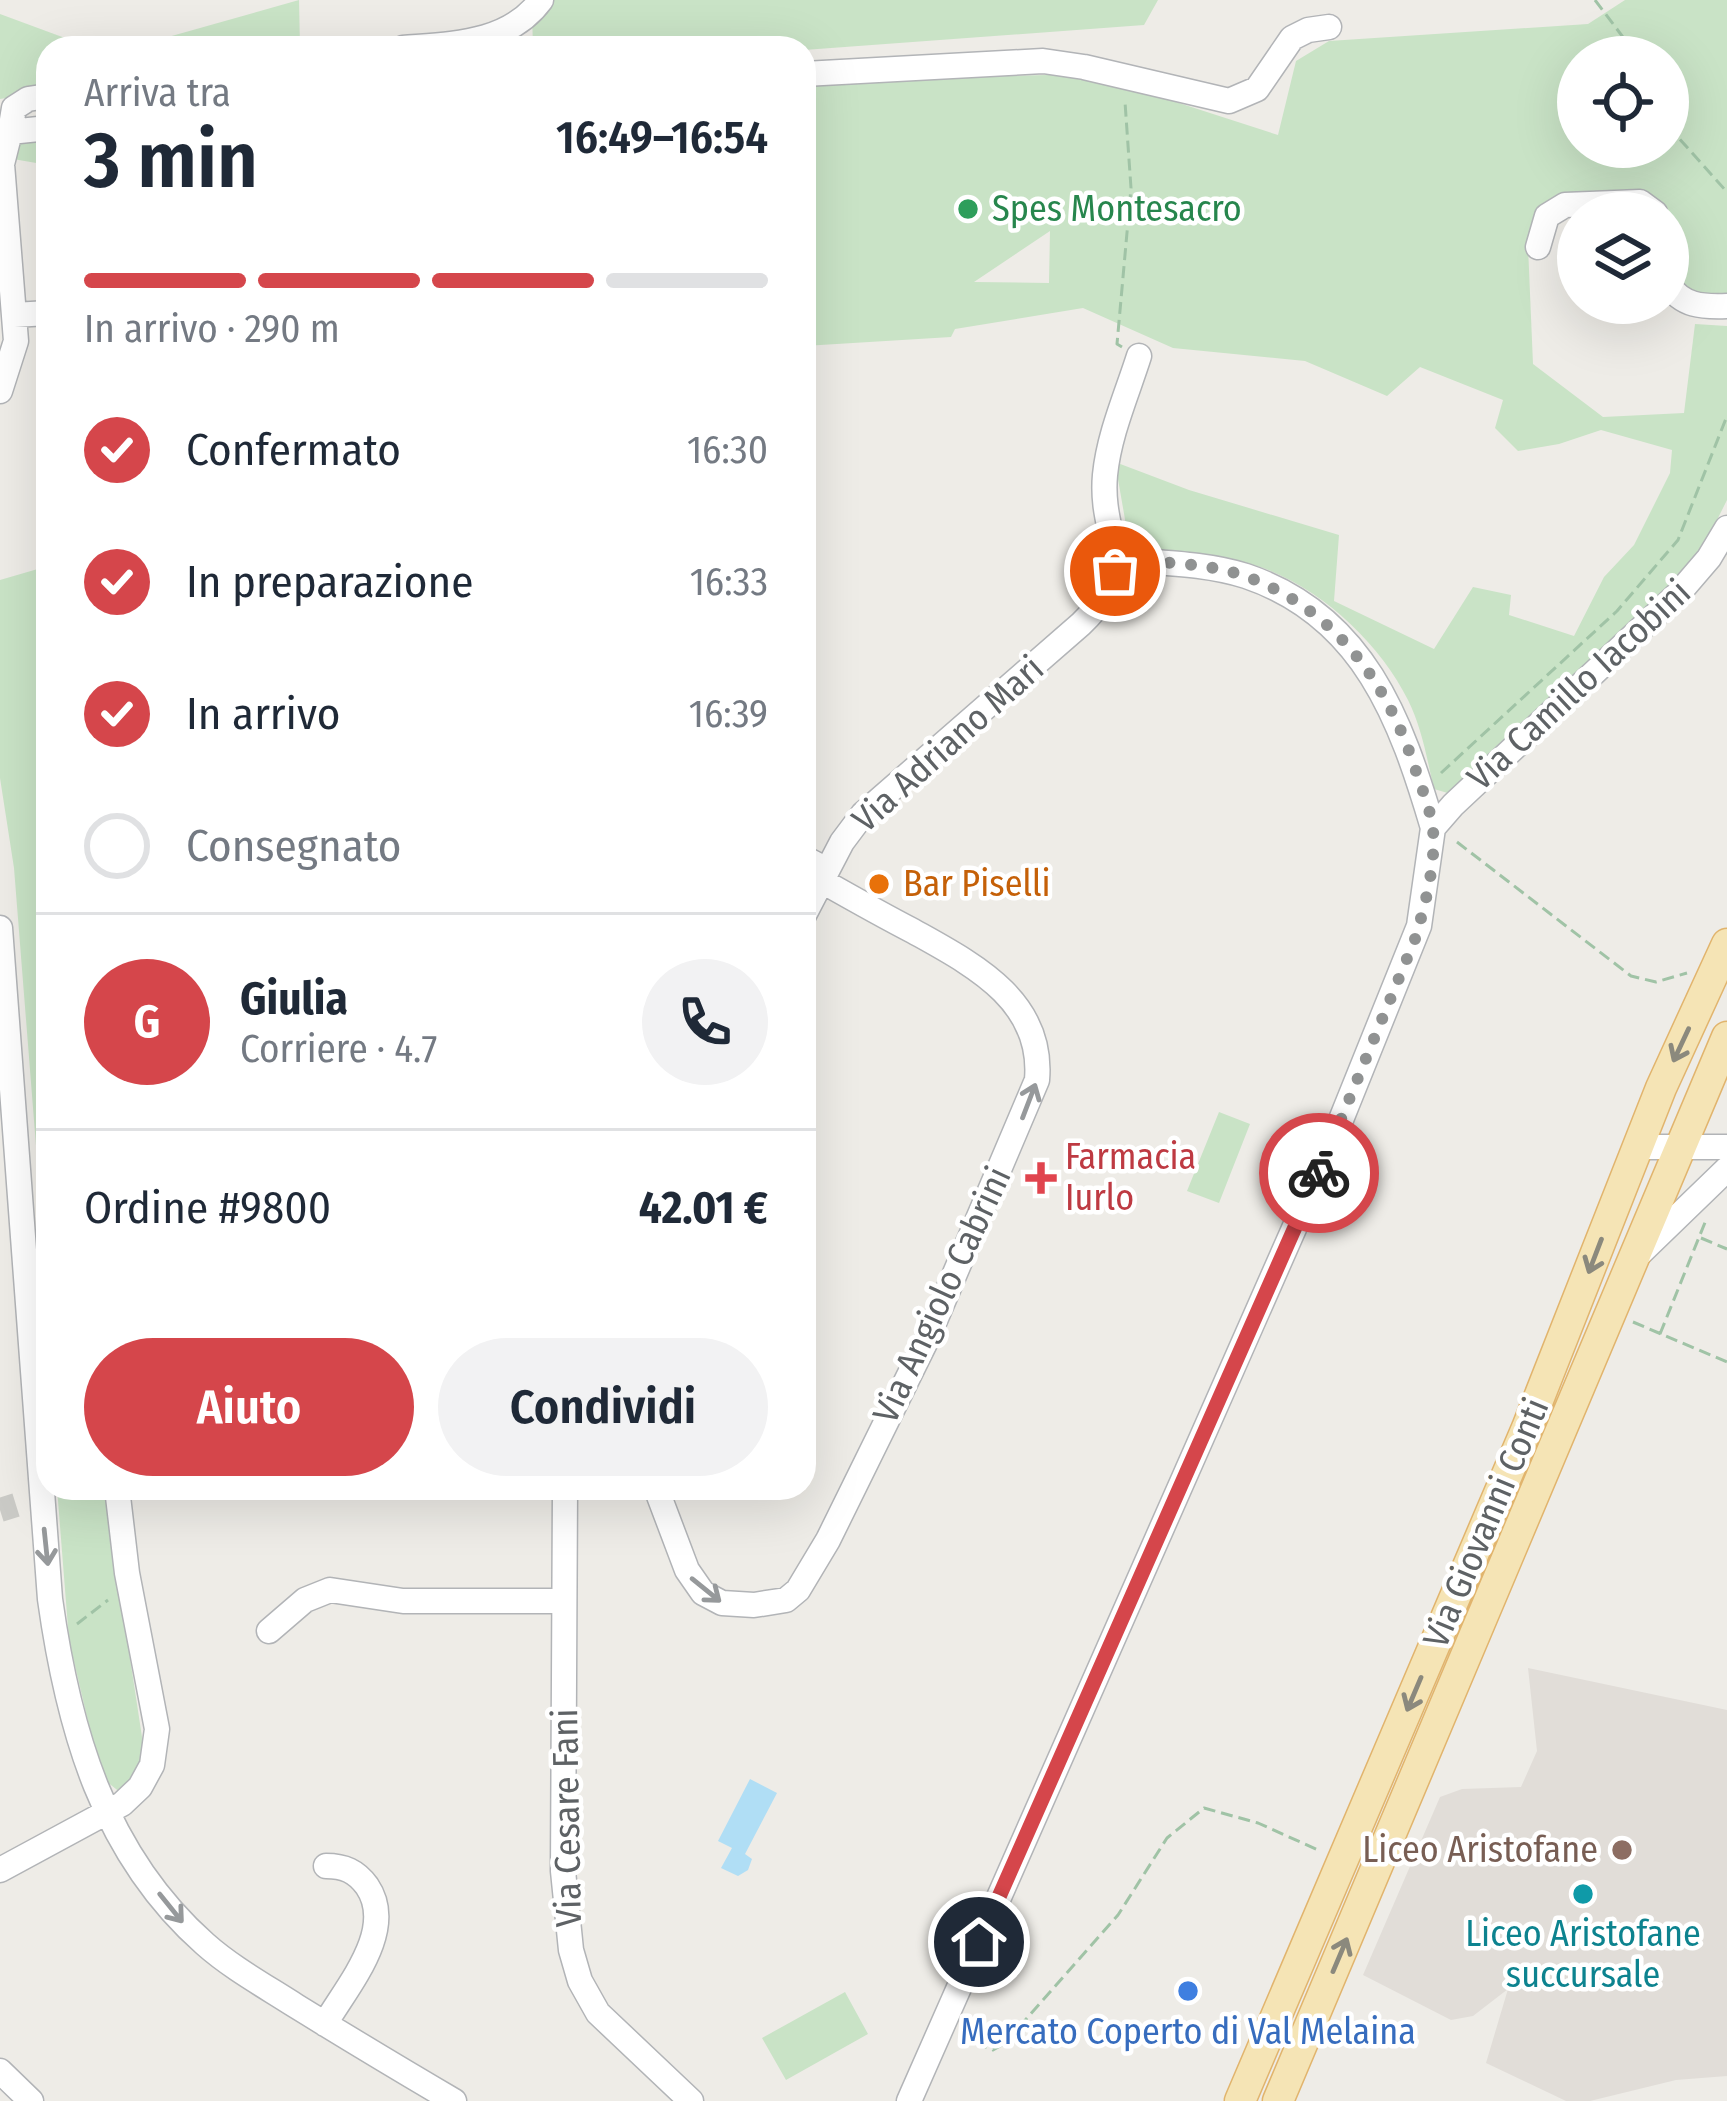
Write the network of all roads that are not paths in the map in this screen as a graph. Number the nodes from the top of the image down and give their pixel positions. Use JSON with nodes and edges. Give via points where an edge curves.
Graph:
{"nodes":[{"id":1,"x":541,"y":0,"type":"edge"},
{"id":2,"x":1329,"y":27,"type":"dead end"},
{"id":3,"x":489,"y":36,"type":"edge"},
{"id":4,"x":816,"y":73,"type":"edge"},
{"id":5,"x":36,"y":98,"type":"edge"},
{"id":6,"x":36,"y":129,"type":"edge"},
{"id":7,"x":10,"y":132,"type":"junction"},
{"id":8,"x":1,"y":164,"type":"edge"},
{"id":9,"x":1557,"y":208,"type":"edge"},
{"id":10,"x":1538,"y":247,"type":"dead end"},
{"id":11,"x":1689,"y":303,"type":"edge"},
{"id":12,"x":1727,"y":306,"type":"edge"},
{"id":13,"x":36,"y":314,"type":"edge"},
{"id":14,"x":14,"y":315,"type":"junction"},
{"id":15,"x":1139,"y":356,"type":"road end"},
{"id":16,"x":0,"y":391,"type":"edge"},
{"id":17,"x":1727,"y":528,"type":"edge"},
{"id":18,"x":1117,"y":559,"type":"junction"},
{"id":19,"x":1433,"y":828,"type":"junction"},
{"id":20,"x":818,"y":870,"type":"edge"},
{"id":21,"x":0,"y":928,"type":"edge"},
{"id":22,"x":1724,"y":951,"type":"edge"},
{"id":23,"x":1727,"y":1037,"type":"edge"},
{"id":24,"x":1637,"y":1147,"type":"junction"},
{"id":25,"x":1727,"y":1147,"type":"edge"},
{"id":26,"x":1679,"y":1150,"type":"junction"},
{"id":27,"x":1723,"y":1182,"type":"edge"},
{"id":28,"x":1632,"y":1261,"type":"junction"},
{"id":29,"x":36,"y":1416,"type":"edge"},
{"id":30,"x":36,"y":1499,"type":"edge"},
{"id":31,"x":42,"y":1500,"type":"edge"},
{"id":32,"x":119,"y":1500,"type":"edge"},
{"id":33,"x":565,"y":1500,"type":"edge"},
{"id":34,"x":661,"y":1500,"type":"edge"},
{"id":35,"x":16,"y":1505,"type":"tunnel mouth"},
{"id":36,"x":565,"y":1601,"type":"junction"},
{"id":37,"x":269,"y":1631,"type":"dead end"},
{"id":38,"x":107,"y":1813,"type":"junction"},
{"id":39,"x":326,"y":1866,"type":"dead end"},
{"id":40,"x":0,"y":1870,"type":"edge"},
{"id":41,"x":325,"y":2024,"type":"junction"},
{"id":42,"x":0,"y":2071,"type":"edge"},
{"id":43,"x":31,"y":2101,"type":"edge"},
{"id":44,"x":454,"y":2101,"type":"edge"},
{"id":45,"x":691,"y":2101,"type":"edge"},
{"id":46,"x":909,"y":2101,"type":"edge"},
{"id":47,"x":1240,"y":2101,"type":"edge"},
{"id":48,"x":1278,"y":2101,"type":"edge"}],
"edges":[{"from":1,"to":3,"type":"street"},
{"from":2,"to":4,"type":"street","via":[[1292,38],[1257,89],[1235,99],[1043,61]]},
{"from":5,"to":7,"type":"street","via":[[14,109]]},
{"from":6,"to":7,"type":"street"},
{"from":7,"to":8,"type":"street"},
{"from":8,"to":14,"type":"street"},
{"from":9,"to":10,"type":"street"},
{"from":11,"to":12,"type":"street"},
{"from":13,"to":14,"type":"street"},
{"from":14,"to":16,"type":"street","via":[[15,350]]},
{"from":15,"to":18,"type":"street","via":[[1105,473]]},
{"from":17,"to":19,"type":"street","name":"Via Camillo Iacobini","via":[[1679,593]]},
{"from":18,"to":19,"type":"street","via":[[1241,575],[1320,619],[1374,676],[1400,725]]},
{"from":18,"to":20,"type":"street","name":"Via Adriano Mari","via":[[1089,617],[862,814]]},
{"from":19,"to":46,"type":"street","via":[[1415,939],[1330,1148]]},
{"from":34,"to":20,"type":"street","name":"Via Angiolo Cabrini","one_way":true,"via":[[703,1593],[722,1603],[764,1605],[798,1590],[928,1337],[1037,1080],[1029,1026],[1006,992]]},
{"from":21,"to":29,"type":"street"},
{"from":22,"to":24,"type":"main road","name":"Via Giovanni Conti","one_way":true},
{"from":23,"to":26,"type":"main road","name":"Via Giovanni Conti"},
{"from":24,"to":26,"type":"street"},
{"from":24,"to":47,"type":"main road","name":"Via Giovanni Conti","one_way":true,"via":[[1527,1428]]},
{"from":25,"to":26,"type":"street"},
{"from":26,"to":28,"type":"main road","name":"Via Giovanni Conti"},
{"from":27,"to":28,"type":"street"},
{"from":48,"to":28,"type":"main road","name":"Via Giovanni Conti","one_way":true},
{"from":30,"to":35,"type":"street"},
{"from":31,"to":38,"type":"street","one_way":true,"via":[[57,1640],[89,1777]]},
{"from":32,"to":38,"type":"street","via":[[157,1746],[144,1781]]},
{"from":33,"to":36,"type":"street","name":"Via Cesare Fani"},
{"from":36,"to":37,"type":"street","via":[[403,1601],[330,1590],[304,1600]]},
{"from":36,"to":45,"type":"street","name":"Via Cesare Fani","via":[[563,1871],[574,1967],[605,2021]]},
{"from":38,"to":40,"type":"street"},
{"from":38,"to":41,"type":"street","one_way":true,"via":[[189,1930]]},
{"from":39,"to":41,"type":"street","via":[[363,1880],[377,1916],[371,1944]]},
{"from":41,"to":44,"type":"street"},
{"from":42,"to":43,"type":"street"}]}
